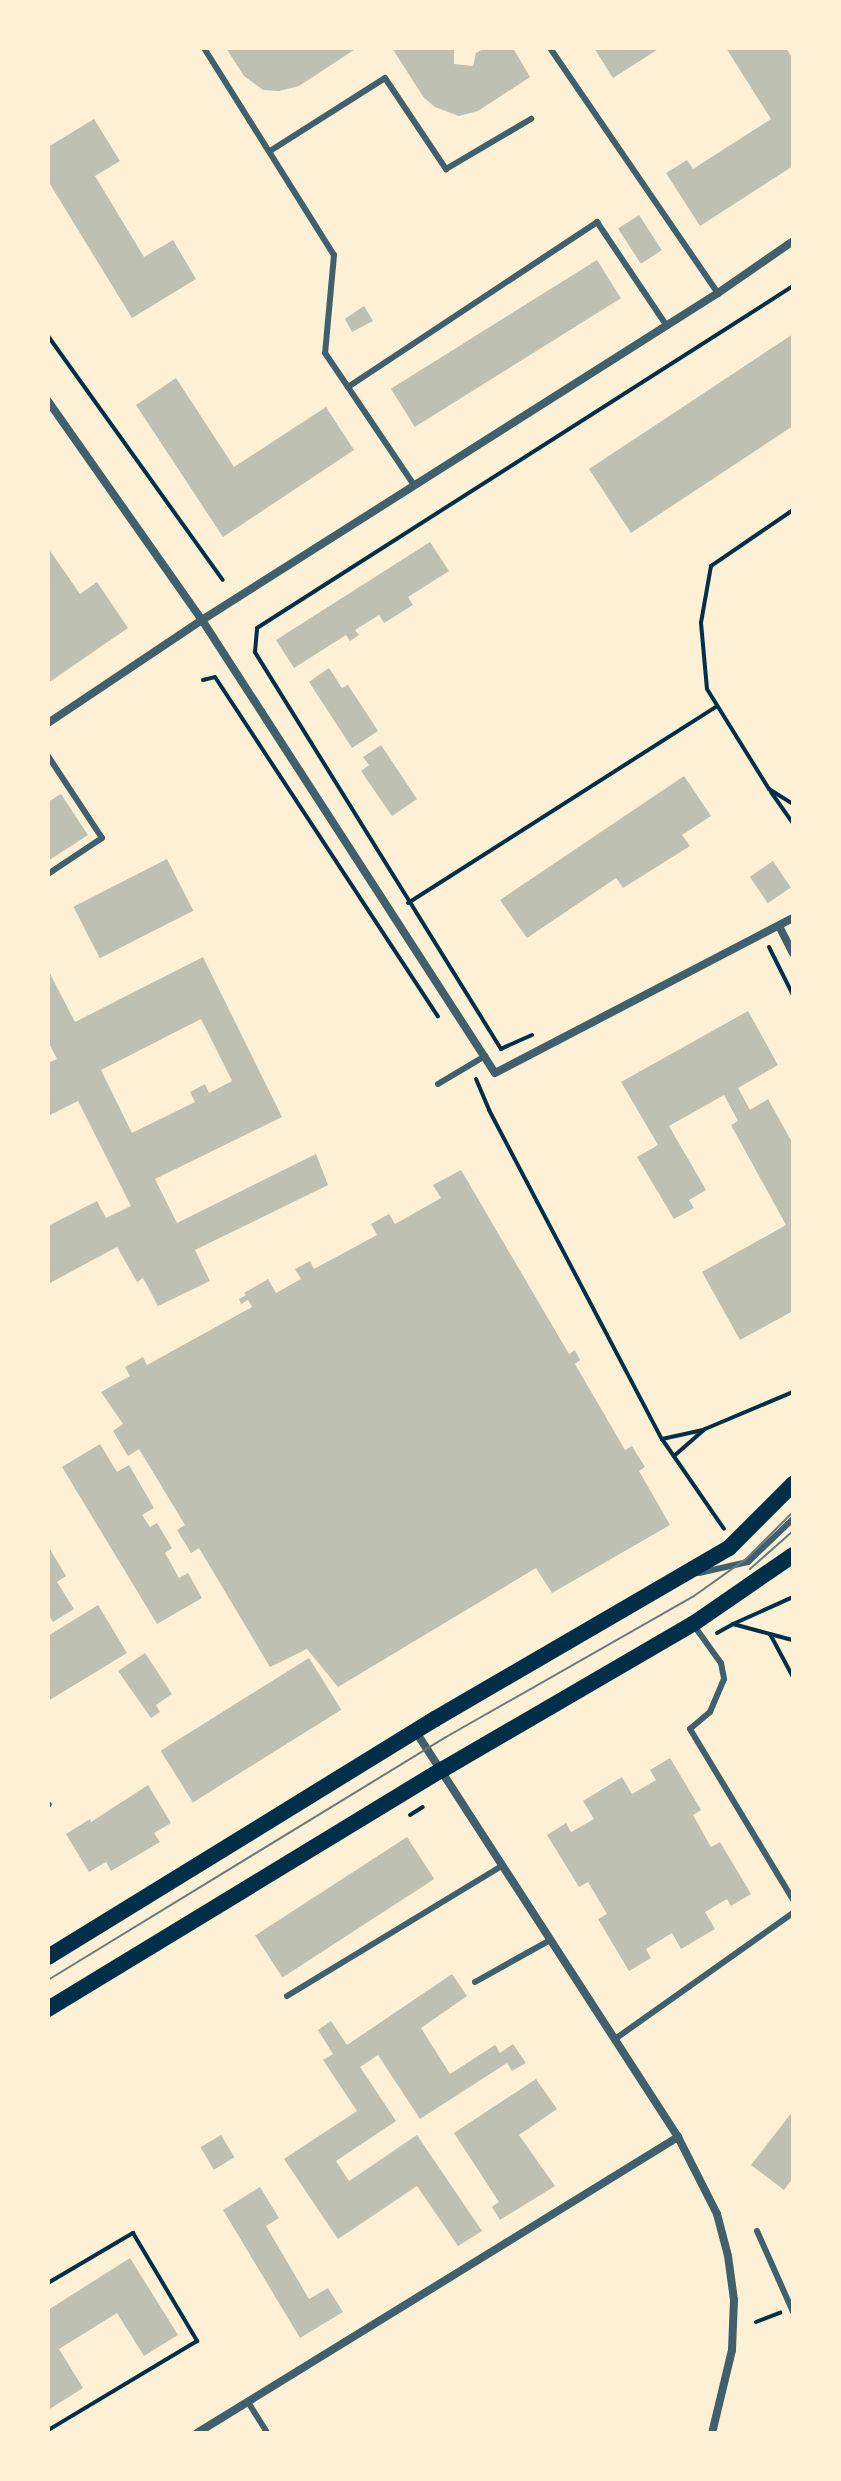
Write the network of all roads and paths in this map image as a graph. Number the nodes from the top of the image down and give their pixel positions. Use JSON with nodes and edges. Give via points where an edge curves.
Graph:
{"nodes":[{"id":1,"x":204,"y":48,"type":"edge"},
{"id":2,"x":550,"y":48,"type":"edge"},
{"id":3,"x":531,"y":119,"type":"dead end"},
{"id":4,"x":270,"y":151,"type":"junction"},
{"id":5,"x":793,"y":241,"type":"edge"},
{"id":6,"x":793,"y":286,"type":"edge"},
{"id":7,"x":718,"y":293,"type":"junction"},
{"id":8,"x":667,"y":326,"type":"junction"},
{"id":9,"x":48,"y":336,"type":"edge"},
{"id":10,"x":348,"y":387,"type":"junction"},
{"id":11,"x":48,"y":401,"type":"edge"},
{"id":12,"x":414,"y":485,"type":"junction"},
{"id":13,"x":793,"y":510,"type":"edge"},
{"id":14,"x":223,"y":580,"type":"dead end"},
{"id":15,"x":202,"y":620,"type":"junction"},
{"id":16,"x":203,"y":680,"type":"dead end"},
{"id":17,"x":717,"y":706,"type":"junction"},
{"id":18,"x":48,"y":723,"type":"edge"},
{"id":19,"x":48,"y":756,"type":"edge"},
{"id":20,"x":769,"y":789,"type":"junction"},
{"id":21,"x":793,"y":804,"type":"edge"},
{"id":22,"x":793,"y":823,"type":"edge"},
{"id":23,"x":48,"y":874,"type":"edge"},
{"id":24,"x":408,"y":903,"type":"junction"},
{"id":25,"x":793,"y":918,"type":"edge"},
{"id":26,"x":779,"y":926,"type":"junction"},
{"id":27,"x":762,"y":935,"type":"junction"},
{"id":28,"x":793,"y":953,"type":"edge"},
{"id":29,"x":793,"y":995,"type":"edge"},
{"id":30,"x":445,"y":1027,"type":"dead end"},
{"id":31,"x":544,"y":1029,"type":"dead end"},
{"id":32,"x":485,"y":1056,"type":"junction"},
{"id":33,"x":470,"y":1066,"type":"junction"},
{"id":34,"x":438,"y":1084,"type":"dead end"},
{"id":35,"x":793,"y":1392,"type":"edge"},
{"id":36,"x":705,"y":1429,"type":"junction"},
{"id":37,"x":662,"y":1439,"type":"junction"},
{"id":38,"x":674,"y":1456,"type":"junction"},
{"id":39,"x":793,"y":1484,"type":"edge"},
{"id":40,"x":793,"y":1519,"type":"edge"},
{"id":41,"x":729,"y":1541,"type":"junction"},
{"id":42,"x":793,"y":1555,"type":"edge"},
{"id":43,"x":680,"y":1577,"type":"junction"},
{"id":44,"x":793,"y":1597,"type":"edge"},
{"id":45,"x":693,"y":1624,"type":"junction"},
{"id":46,"x":733,"y":1624,"type":"junction"},
{"id":47,"x":770,"y":1634,"type":"junction"},
{"id":48,"x":704,"y":1640,"type":"junction"},
{"id":49,"x":793,"y":1640,"type":"edge"},
{"id":50,"x":793,"y":1677,"type":"edge"},
{"id":51,"x":416,"y":1732,"type":"junction"},
{"id":52,"x":440,"y":1771,"type":"junction"},
{"id":53,"x":423,"y":1807,"type":"dead end"},
{"id":54,"x":410,"y":1815,"type":"dead end"},
{"id":55,"x":502,"y":1866,"type":"junction"},
{"id":56,"x":793,"y":1900,"type":"edge"},
{"id":57,"x":793,"y":1913,"type":"edge"},
{"id":58,"x":550,"y":1940,"type":"junction"},
{"id":59,"x":48,"y":1957,"type":"edge"},
{"id":60,"x":475,"y":1982,"type":"dead end"},
{"id":61,"x":287,"y":1996,"type":"dead end"},
{"id":62,"x":48,"y":2009,"type":"edge"},
{"id":63,"x":615,"y":2039,"type":"junction"},
{"id":64,"x":678,"y":2137,"type":"junction"},
{"id":65,"x":757,"y":2231,"type":"dead end"},
{"id":66,"x":48,"y":2283,"type":"edge"},
{"id":67,"x":792,"y":2310,"type":"edge"},
{"id":68,"x":756,"y":2322,"type":"dead end"},
{"id":69,"x":248,"y":2402,"type":"junction"},
{"id":70,"x":48,"y":2430,"type":"edge"},
{"id":71,"x":197,"y":2433,"type":"edge"},
{"id":72,"x":267,"y":2433,"type":"edge"},
{"id":73,"x":712,"y":2433,"type":"edge"}],
"edges":[{"from":1,"to":4,"type":"lane"},
{"from":2,"to":7,"type":"lane"},
{"from":3,"to":4,"type":"lane","via":[[446,169],[385,78]]},
{"from":4,"to":10,"type":"lane","via":[[334,255],[325,353]]},
{"from":5,"to":7,"type":"street"},
{"from":6,"to":24,"type":"path","via":[[257,628],[255,652]]},
{"from":7,"to":8,"type":"street"},
{"from":8,"to":10,"type":"lane","via":[[597,222]]},
{"from":8,"to":12,"type":"street"},
{"from":9,"to":14,"type":"path"},
{"from":10,"to":12,"type":"lane"},
{"from":11,"to":15,"type":"street"},
{"from":12,"to":15,"type":"street"},
{"from":13,"to":17,"type":"path","via":[[711,566],[701,623],[707,689]]},
{"from":15,"to":18,"type":"street"},
{"from":15,"to":32,"type":"street"},
{"from":16,"to":30,"type":"path","via":[[215,677]]},
{"from":17,"to":20,"type":"path"},
{"from":17,"to":24,"type":"path"},
{"from":19,"to":23,"type":"lane","via":[[102,838]]},
{"from":20,"to":21,"type":"path"},
{"from":20,"to":22,"type":"path"},
{"from":24,"to":31,"type":"path","via":[[501,1049]]},
{"from":25,"to":26,"type":"street"},
{"from":26,"to":27,"type":"street"},
{"from":26,"to":28,"type":"street"},
{"from":27,"to":29,"type":"path"},
{"from":27,"to":32,"type":"street","via":[[495,1073]]},
{"from":32,"to":33,"type":"lane"},
{"from":33,"to":34,"type":"lane"},
{"from":33,"to":37,"type":"path"},
{"from":35,"to":36,"type":"path"},
{"from":36,"to":37,"type":"path"},
{"from":36,"to":38,"type":"path"},
{"from":37,"to":38,"type":"path"},
{"from":38,"to":41,"type":"path"},
{"from":39,"to":41,"type":"main road"},
{"from":40,"to":43,"type":"lane","via":[[748,1562]]},
{"from":41,"to":43,"type":"main road"},
{"from":42,"to":45,"type":"main road"},
{"from":43,"to":51,"type":"main road"},
{"from":44,"to":46,"type":"path"},
{"from":45,"to":48,"type":"lane"},
{"from":45,"to":52,"type":"main road"},
{"from":46,"to":47,"type":"path"},
{"from":46,"to":48,"type":"path"},
{"from":47,"to":49,"type":"path"},
{"from":47,"to":50,"type":"path"},
{"from":48,"to":56,"type":"lane","via":[[721,1663],[724,1679],[710,1712],[690,1729]]},
{"from":51,"to":52,"type":"street"},
{"from":51,"to":59,"type":"main road"},
{"from":52,"to":55,"type":"street"},
{"from":52,"to":62,"type":"main road"},
{"from":53,"to":54,"type":"path"},
{"from":55,"to":58,"type":"street"},
{"from":55,"to":61,"type":"lane"},
{"from":57,"to":63,"type":"lane"},
{"from":58,"to":60,"type":"lane"},
{"from":58,"to":63,"type":"street"},
{"from":63,"to":64,"type":"street"},
{"from":64,"to":69,"type":"street"},
{"from":64,"to":73,"type":"street","via":[[717,2214],[734,2300],[732,2350]]},
{"from":65,"to":67,"type":"lane"},
{"from":66,"to":70,"type":"path","via":[[133,2233],[197,2341]]},
{"from":67,"to":68,"type":"path"},
{"from":69,"to":71,"type":"street"},
{"from":69,"to":72,"type":"lane"}]}
